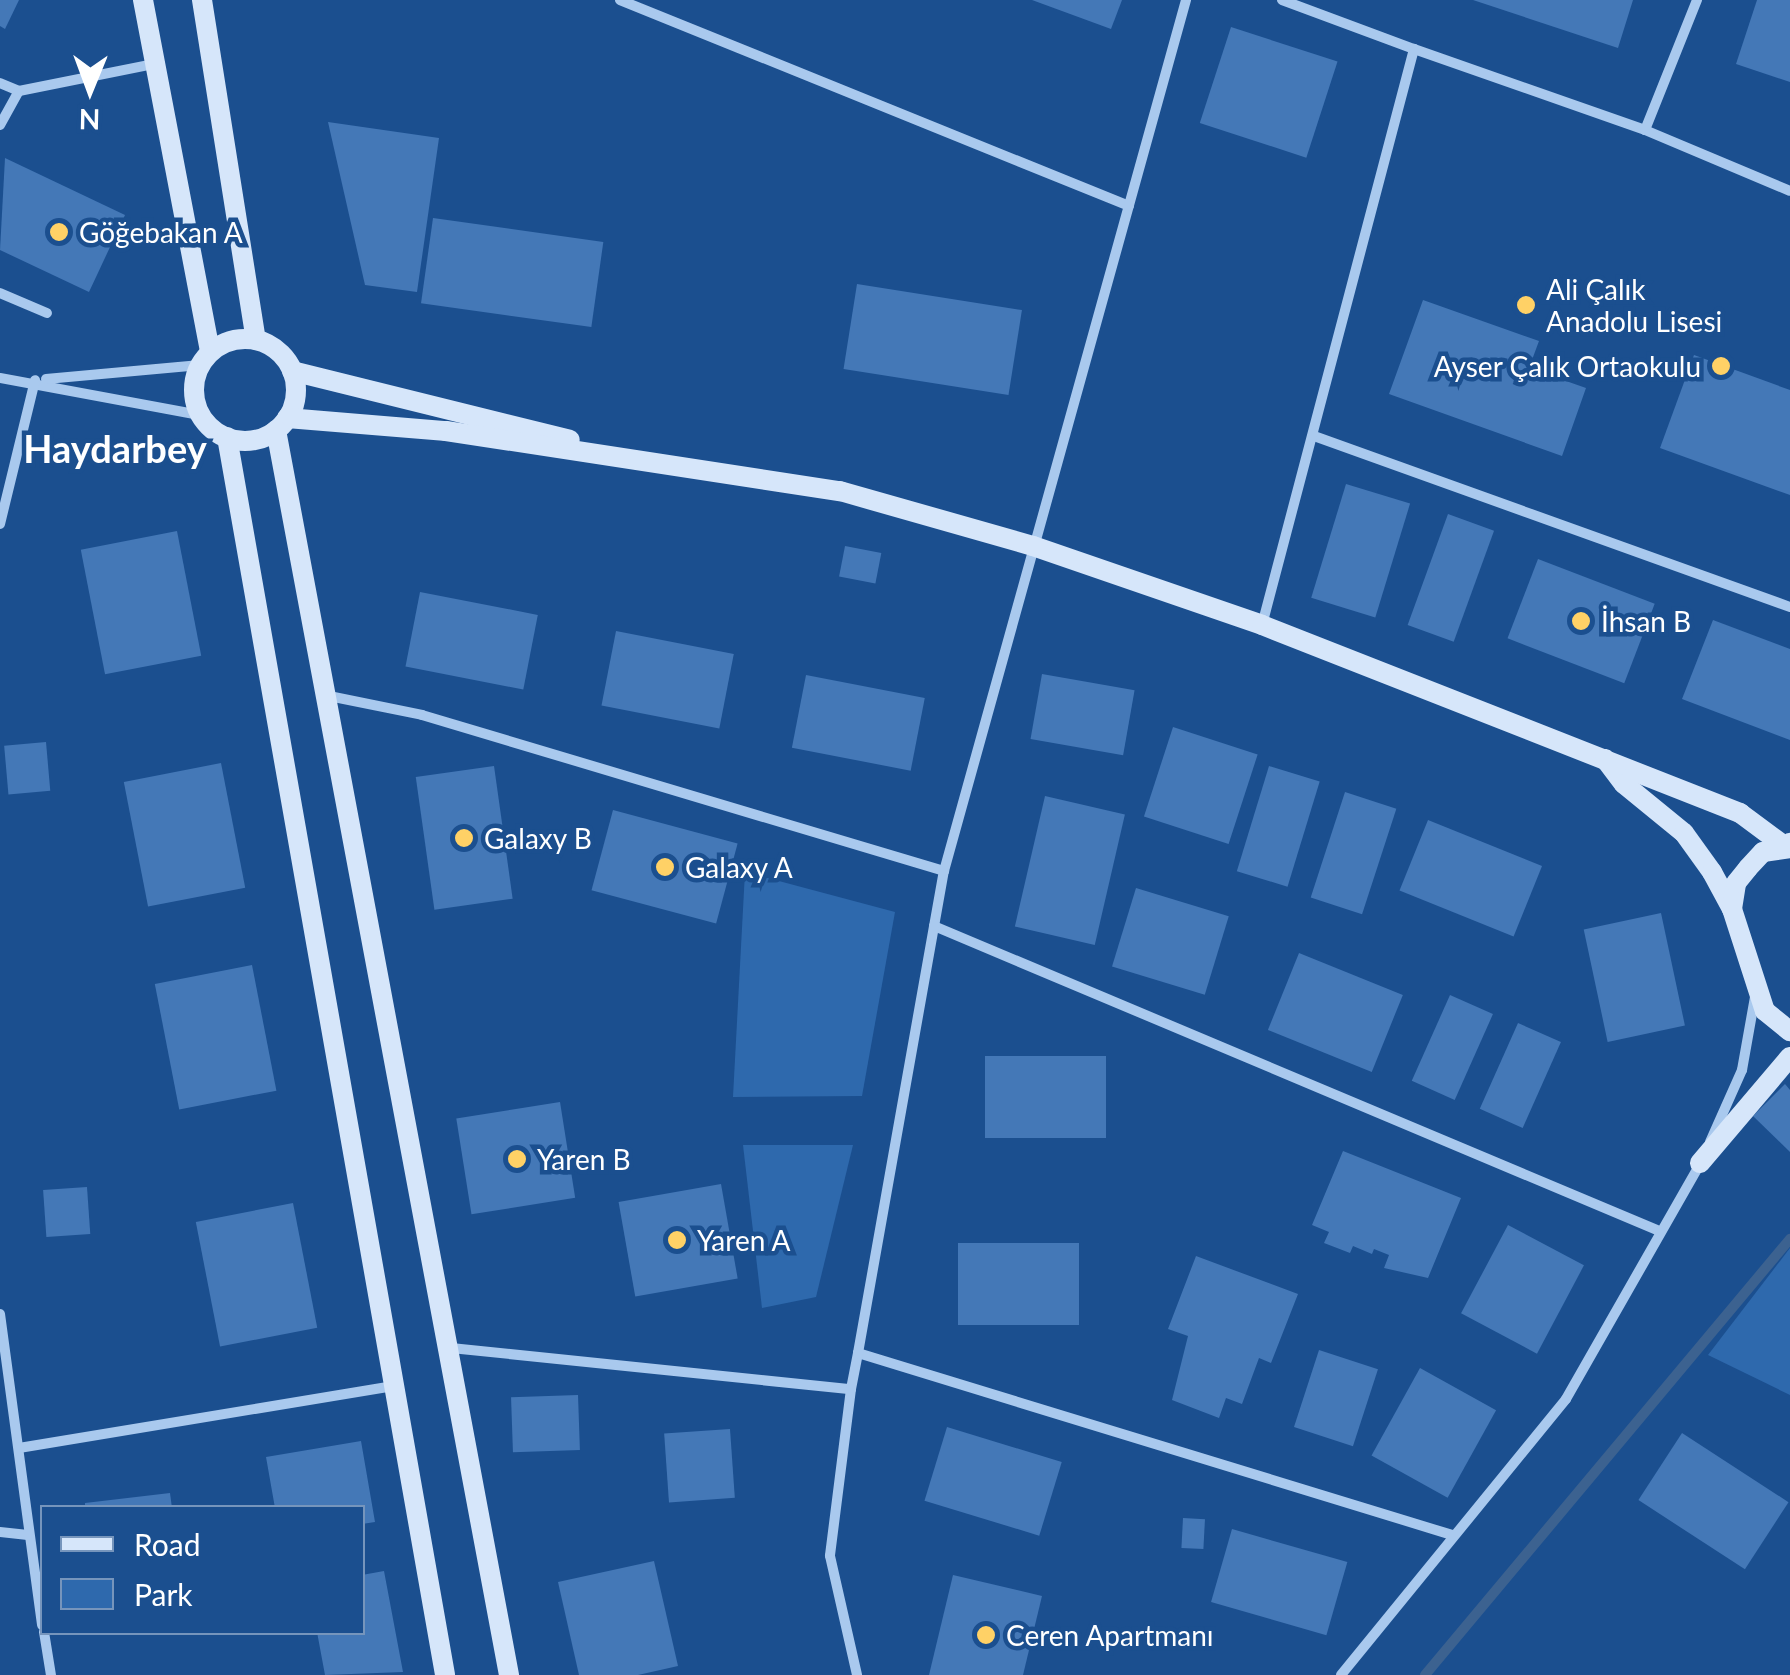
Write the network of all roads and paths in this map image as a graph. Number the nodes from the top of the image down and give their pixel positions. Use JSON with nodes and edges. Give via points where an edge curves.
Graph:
{"nodes":[{"id":1,"x":143,"y":0,"type":"edge"},
{"id":2,"x":202,"y":0,"type":"edge"},
{"id":3,"x":620,"y":0,"type":"edge"},
{"id":4,"x":1186,"y":0,"type":"edge"},
{"id":5,"x":1282,"y":0,"type":"edge"},
{"id":6,"x":1697,"y":0,"type":"edge"},
{"id":7,"x":1414,"y":49,"type":"junction"},
{"id":8,"x":155,"y":64,"type":"junction"},
{"id":9,"x":0,"y":83,"type":"edge"},
{"id":10,"x":19,"y":91,"type":"junction"},
{"id":11,"x":0,"y":125,"type":"edge"},
{"id":12,"x":1645,"y":130,"type":"junction"},
{"id":13,"x":1790,"y":191,"type":"edge"},
{"id":14,"x":1129,"y":206,"type":"junction"},
{"id":15,"x":0,"y":293,"type":"edge"},
{"id":16,"x":47,"y":313,"type":"dead end"},
{"id":17,"x":256,"y":340,"type":"junction"},
{"id":18,"x":205,"y":358,"type":"junction"},
{"id":19,"x":292,"y":371,"type":"junction"},
{"id":20,"x":0,"y":378,"type":"edge"},
{"id":21,"x":35,"y":380,"type":"junction"},
{"id":22,"x":200,"y":415,"type":"junction"},
{"id":23,"x":281,"y":424,"type":"junction"},
{"id":24,"x":1314,"y":436,"type":"junction"},
{"id":25,"x":226,"y":438,"type":"junction"},
{"id":26,"x":673,"y":469,"type":"junction"},
{"id":27,"x":0,"y":524,"type":"edge"},
{"id":28,"x":1032,"y":546,"type":"junction"},
{"id":29,"x":1790,"y":606,"type":"edge"},
{"id":30,"x":1262,"y":625,"type":"junction"},
{"id":31,"x":328,"y":696,"type":"junction"},
{"id":32,"x":1604,"y":758,"type":"junction"},
{"id":33,"x":1789,"y":846,"type":"edge"},
{"id":34,"x":944,"y":871,"type":"junction"},
{"id":35,"x":1732,"y":908,"type":"junction"},
{"id":36,"x":934,"y":926,"type":"junction"},
{"id":37,"x":1755,"y":990,"type":"junction"},
{"id":38,"x":1790,"y":1031,"type":"edge"},
{"id":39,"x":1790,"y":1057,"type":"edge"},
{"id":40,"x":1700,"y":1163,"type":"junction"},
{"id":41,"x":1657,"y":1230,"type":"junction"},
{"id":42,"x":0,"y":1314,"type":"edge"},
{"id":43,"x":451,"y":1348,"type":"junction"},
{"id":44,"x":858,"y":1352,"type":"junction"},
{"id":45,"x":390,"y":1387,"type":"junction"},
{"id":46,"x":851,"y":1388,"type":"junction"},
{"id":47,"x":19,"y":1448,"type":"junction"},
{"id":48,"x":0,"y":1532,"type":"edge"},
{"id":49,"x":1452,"y":1534,"type":"junction"},
{"id":50,"x":28,"y":1535,"type":"junction"},
{"id":51,"x":40,"y":1612,"type":"edge"},
{"id":52,"x":44,"y":1635,"type":"edge"},
{"id":53,"x":50,"y":1675,"type":"edge"},
{"id":54,"x":444,"y":1675,"type":"edge"},
{"id":55,"x":510,"y":1675,"type":"edge"},
{"id":56,"x":856,"y":1675,"type":"edge"},
{"id":57,"x":1341,"y":1675,"type":"edge"}],
"edges":[{"from":1,"to":8,"type":"main road"},
{"from":2,"to":17,"type":"main road"},
{"from":3,"to":14,"type":"street"},
{"from":4,"to":14,"type":"street"},
{"from":5,"to":7,"type":"street"},
{"from":6,"to":12,"type":"street"},
{"from":7,"to":12,"type":"street"},
{"from":7,"to":24,"type":"street"},
{"from":8,"to":10,"type":"street"},
{"from":8,"to":18,"type":"main road"},
{"from":9,"to":10,"type":"street"},
{"from":10,"to":11,"type":"street"},
{"from":12,"to":13,"type":"street"},
{"from":14,"to":28,"type":"street"},
{"from":15,"to":16,"type":"street"},
{"from":17,"to":18,"type":"main road","via":[[240,339]]},
{"from":17,"to":19,"type":"main road","via":[[272,346]]},
{"from":18,"to":21,"type":"street"},
{"from":18,"to":22,"type":"main road","via":[[194,399]]},
{"from":19,"to":23,"type":"main road","via":[[294,403]]},
{"from":19,"to":26,"type":"main road"},
{"from":20,"to":21,"type":"street"},
{"from":21,"to":22,"type":"street"},
{"from":21,"to":27,"type":"street"},
{"from":22,"to":25,"type":"main road"},
{"from":23,"to":25,"type":"main road","via":[[260,438]]},
{"from":23,"to":26,"type":"main road","via":[[446,431]]},
{"from":23,"to":31,"type":"main road"},
{"from":24,"to":29,"type":"street"},
{"from":24,"to":30,"type":"street"},
{"from":25,"to":45,"type":"main road"},
{"from":26,"to":28,"type":"main road","via":[[840,491]]},
{"from":28,"to":30,"type":"main road"},
{"from":28,"to":34,"type":"street"},
{"from":30,"to":32,"type":"main road"},
{"from":31,"to":34,"type":"street","via":[[422,715]]},
{"from":31,"to":43,"type":"main road"},
{"from":32,"to":33,"type":"main road","via":[[1740,813]]},
{"from":32,"to":35,"type":"main road","via":[[1624,784],[1684,833]]},
{"from":33,"to":35,"type":"main road","via":[[1763,852],[1748,868],[1736,882]]},
{"from":34,"to":36,"type":"street"},
{"from":35,"to":37,"type":"main road"},
{"from":36,"to":41,"type":"street"},
{"from":36,"to":44,"type":"street"},
{"from":37,"to":38,"type":"main road","via":[[1765,1011]]},
{"from":37,"to":40,"type":"street","via":[[1742,1070]]},
{"from":39,"to":40,"type":"main road"},
{"from":40,"to":41,"type":"street"},
{"from":41,"to":49,"type":"street","via":[[1566,1399]]},
{"from":42,"to":47,"type":"street"},
{"from":43,"to":46,"type":"street"},
{"from":43,"to":55,"type":"main road"},
{"from":44,"to":46,"type":"street"},
{"from":44,"to":49,"type":"street"},
{"from":45,"to":47,"type":"street"},
{"from":45,"to":54,"type":"main road"},
{"from":46,"to":56,"type":"street","via":[[830,1556]]},
{"from":47,"to":50,"type":"street"},
{"from":48,"to":50,"type":"street"},
{"from":49,"to":57,"type":"street"},
{"from":50,"to":51,"type":"street"},
{"from":52,"to":53,"type":"street"}]}
